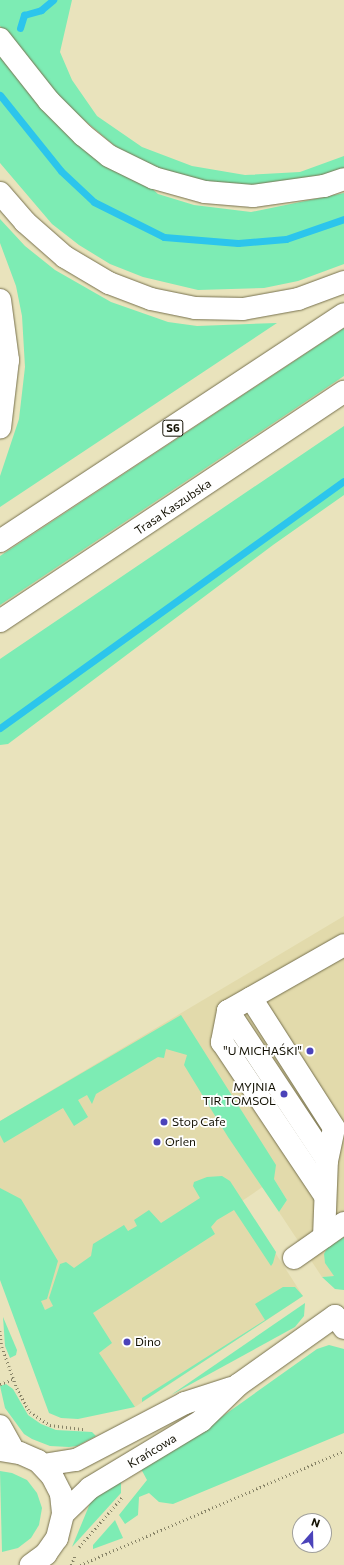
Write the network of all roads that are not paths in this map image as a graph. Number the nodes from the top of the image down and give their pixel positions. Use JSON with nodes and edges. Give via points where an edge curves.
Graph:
{"nodes":[{"id":1,"x":0,"y":39,"type":"edge"},
{"id":2,"x":344,"y":179,"type":"edge"},
{"id":3,"x":0,"y":193,"type":"edge"},
{"id":4,"x":344,"y":282,"type":"edge"},
{"id":5,"x":0,"y":300,"type":"edge"},
{"id":6,"x":344,"y":314,"type":"edge"},
{"id":7,"x":344,"y":392,"type":"edge"},
{"id":8,"x":0,"y":428,"type":"edge"},
{"id":9,"x":0,"y":541,"type":"edge"},
{"id":10,"x":0,"y":621,"type":"edge"},
{"id":11,"x":344,"y":944,"type":"edge"},
{"id":12,"x":251,"y":998,"type":"junction"},
{"id":13,"x":228,"y":1010,"type":"junction"},
{"id":14,"x":327,"y":1160,"type":"junction"},
{"id":15,"x":325,"y":1196,"type":"junction"},
{"id":16,"x":344,"y":1223,"type":"edge"},
{"id":17,"x":324,"y":1237,"type":"junction"},
{"id":18,"x":294,"y":1258,"type":"dead end"},
{"id":19,"x":344,"y":1328,"type":"edge"},
{"id":20,"x":238,"y":1385,"type":"junction"},
{"id":21,"x":0,"y":1426,"type":"edge"},
{"id":22,"x":7,"y":1450,"type":"edge"},
{"id":23,"x":43,"y":1465,"type":"junction"},
{"id":24,"x":63,"y":1514,"type":"junction"},
{"id":25,"x":42,"y":1561,"type":"edge"}],
"edges":[{"from":1,"to":2,"type":"main road","via":[[49,101],[83,135],[109,156],[154,178],[180,187],[253,196],[324,186]]},
{"from":3,"to":4,"type":"main road","via":[[25,222],[65,257],[109,283],[151,299],[195,308],[243,309],[298,299]]},
{"from":5,"to":8,"type":"main road","via":[[8,360]]},
{"from":6,"to":9,"type":"main road","number":"S6"},
{"from":7,"to":10,"type":"main road","name":"Trasa Kaszubska"},
{"from":11,"to":12,"type":"main road"},
{"from":12,"to":13,"type":"main road"},
{"from":12,"to":14,"type":"main road","via":[[334,1128]]},
{"from":13,"to":14,"type":"main road"},
{"from":13,"to":15,"type":"main road","via":[[222,1042]]},
{"from":14,"to":15,"type":"main road"},
{"from":15,"to":17,"type":"main road"},
{"from":16,"to":17,"type":"main road"},
{"from":17,"to":18,"type":"main road"},
{"from":19,"to":20,"type":"main road","name":"Krańcowa","via":[[335,1316]]},
{"from":20,"to":23,"type":"main road","name":"Krańcowa","via":[[185,1403],[76,1460]]},
{"from":20,"to":24,"type":"main road","name":"Krańcowa","via":[[201,1420],[90,1488]]},
{"from":21,"to":22,"type":"main road"},
{"from":22,"to":23,"type":"main road"},
{"from":23,"to":24,"type":"main road","via":[[59,1487]]},
{"from":24,"to":25,"type":"main road","via":[[57,1538]]}]}
